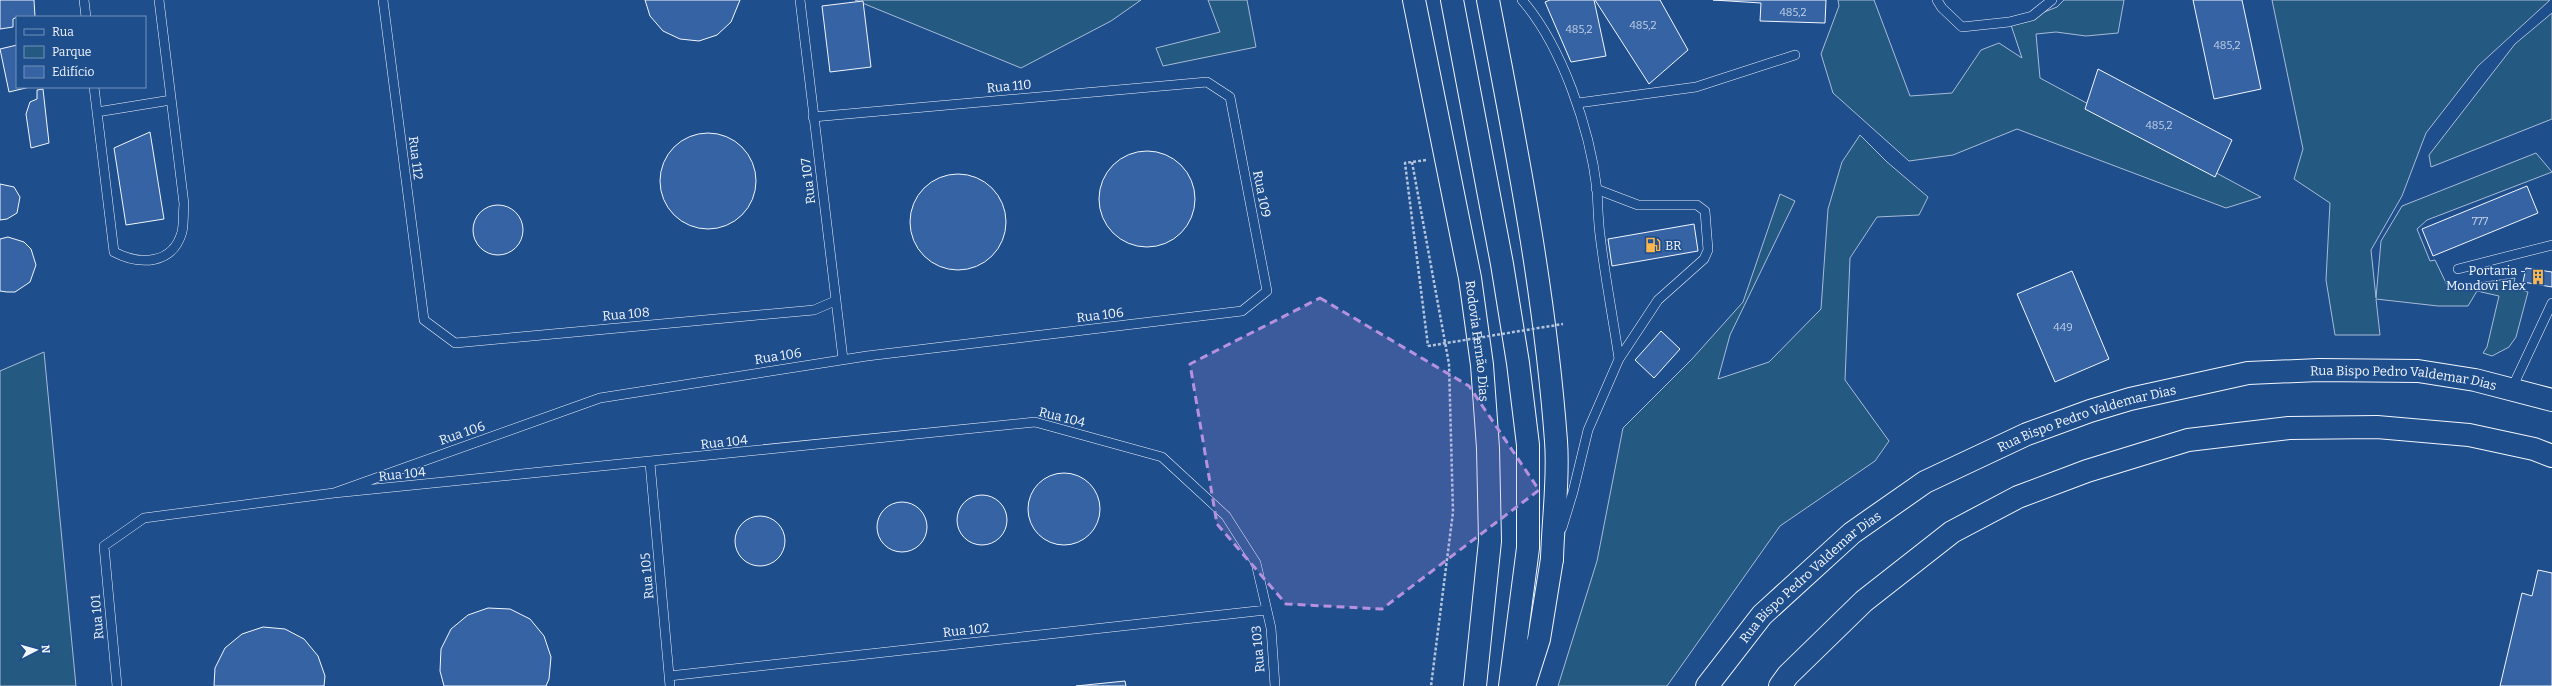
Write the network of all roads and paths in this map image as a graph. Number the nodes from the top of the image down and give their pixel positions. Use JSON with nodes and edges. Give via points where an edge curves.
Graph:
{"nodes":[{"id":1,"x":84,"y":0,"type":"edge"},
{"id":2,"x":159,"y":0,"type":"edge"},
{"id":3,"x":383,"y":0,"type":"edge"},
{"id":4,"x":800,"y":0,"type":"edge"},
{"id":5,"x":1414,"y":0,"type":"edge"},
{"id":6,"x":1452,"y":0,"type":"edge"},
{"id":7,"x":1488,"y":0,"type":"edge"},
{"id":8,"x":1522,"y":0,"type":"edge"},
{"id":9,"x":1937,"y":0,"type":"edge"},
{"id":10,"x":2052,"y":0,"type":"edge"},
{"id":11,"x":86,"y":16,"type":"edge"},
{"id":12,"x":1795,"y":55,"type":"dead end"},
{"id":13,"x":1207,"y":82,"type":"joint"},
{"id":14,"x":94,"y":88,"type":"edge"},
{"id":15,"x":171,"y":100,"type":"junction"},
{"id":16,"x":1578,"y":103,"type":"junction"},
{"id":17,"x":97,"y":112,"type":"junction"},
{"id":18,"x":813,"y":117,"type":"junction"},
{"id":19,"x":1412,"y":162,"type":"dead end"},
{"id":20,"x":1404,"y":163,"type":"dead end"},
{"id":21,"x":1596,"y":189,"type":"junction"},
{"id":22,"x":2552,"y":245,"type":"edge"},
{"id":23,"x":2458,"y":269,"type":"dead end"},
{"id":24,"x":835,"y":301,"type":"junction"},
{"id":25,"x":2552,"y":303,"type":"edge"},
{"id":26,"x":1242,"y":311,"type":"joint"},
{"id":27,"x":424,"y":320,"type":"joint"},
{"id":28,"x":1563,"y":324,"type":"dead end"},
{"id":29,"x":843,"y":359,"type":"junction"},
{"id":30,"x":1619,"y":359,"type":"junction"},
{"id":31,"x":2512,"y":388,"type":"junction"},
{"id":32,"x":2552,"y":400,"type":"edge"},
{"id":33,"x":2552,"y":456,"type":"edge"},
{"id":34,"x":650,"y":463,"type":"junction"},
{"id":35,"x":334,"y":493,"type":"junction"},
{"id":36,"x":104,"y":546,"type":"joint"},
{"id":37,"x":1552,"y":558,"type":"junction"},
{"id":38,"x":1266,"y":610,"type":"junction"},
{"id":39,"x":669,"y":676,"type":"junction"},
{"id":40,"x":116,"y":686,"type":"edge"},
{"id":41,"x":670,"y":686,"type":"edge"},
{"id":42,"x":1274,"y":686,"type":"edge"},
{"id":43,"x":1431,"y":686,"type":"edge"},
{"id":44,"x":1475,"y":686,"type":"edge"},
{"id":45,"x":1510,"y":686,"type":"edge"},
{"id":46,"x":1524,"y":686,"type":"edge"},
{"id":47,"x":1707,"y":686,"type":"edge"},
{"id":48,"x":1780,"y":686,"type":"edge"}],
"edges":[{"from":1,"to":11,"type":"lane"},
{"from":2,"to":15,"type":"lane"},
{"from":3,"to":27,"type":"lane","name":"Rua 112"},
{"from":4,"to":18,"type":"lane","name":"Rua 107"},
{"from":5,"to":44,"type":"main road","name":"Rodovia Fernão Dias","via":[[1470,278],[1482,365],[1488,448],[1490,541]]},
{"from":6,"to":45,"type":"main road","via":[[1503,272],[1528,445],[1528,548]]},
{"from":7,"to":37,"type":"main road","via":[[1528,213],[1541,305],[1556,442]]},
{"from":8,"to":16,"type":"lane","via":[[1547,39]]},
{"from":9,"to":10,"type":"lane","via":[[1962,27],[2009,22],[2032,16]]},
{"from":12,"to":16,"type":"lane","via":[[1696,88]]},
{"from":13,"to":18,"type":"lane","name":"Rua 110"},
{"from":13,"to":26,"type":"lane","name":"Rua 109","via":[[1230,97],[1267,292]]},
{"from":14,"to":17,"type":"lane"},
{"from":15,"to":17,"type":"lane"},
{"from":15,"to":17,"type":"lane","via":[[184,204],[182,231],[173,250],[154,260],[127,259],[114,252]]},
{"from":16,"to":21,"type":"lane"},
{"from":18,"to":24,"type":"lane","name":"Rua 107"},
{"from":19,"to":43,"type":"path","via":[[1449,364],[1453,512]]},
{"from":20,"to":28,"type":"path","bridge":true,"via":[[1428,346]]},
{"from":21,"to":30,"type":"lane","via":[[1600,235]]},
{"from":21,"to":30,"type":"lane","via":[[1638,205],[1697,205],[1705,211],[1708,250],[1704,259],[1658,300]]},
{"from":22,"to":23,"type":"lane"},
{"from":24,"to":27,"type":"lane","name":"Rua 108","via":[[814,310],[455,343]]},
{"from":24,"to":29,"type":"lane","name":"Rua 107"},
{"from":25,"to":31,"type":"lane"},
{"from":26,"to":29,"type":"lane","name":"Rua 106"},
{"from":29,"to":35,"type":"lane","name":"Rua 106","via":[[600,398]]},
{"from":30,"to":37,"type":"lane","via":[[1588,430],[1573,492]]},
{"from":31,"to":32,"type":"main road","name":"Rua Bispo Pedro Valdemar Dias"},
{"from":31,"to":47,"type":"main road","name":"Rua Bispo Pedro Valdemar Dias","via":[[2418,372],[2360,370],[2248,373],[2130,399],[2027,434],[1925,482],[1852,533],[1762,615]]},
{"from":33,"to":48,"type":"main road","via":[[2469,435],[2377,428],[2289,428],[2188,440],[2087,471],[2018,497],[1952,532],[1864,601],[1788,675]]},
{"from":34,"to":35,"type":"lane","name":"Rua 104"},
{"from":34,"to":38,"type":"lane","name":"Rua 104","via":[[1035,422],[1162,457],[1226,516],[1256,564]]},
{"from":34,"to":39,"type":"lane","name":"Rua 105"},
{"from":35,"to":36,"type":"lane","name":"Rua 104","via":[[144,518]]},
{"from":36,"to":40,"type":"lane","name":"Rua 101"},
{"from":37,"to":46,"type":"main road","via":[[1539,639]]},
{"from":38,"to":39,"type":"lane","name":"Rua 102"},
{"from":38,"to":42,"type":"lane","name":"Rua 103","via":[[1271,628]]},
{"from":39,"to":41,"type":"lane","name":"Rua 105"}]}
